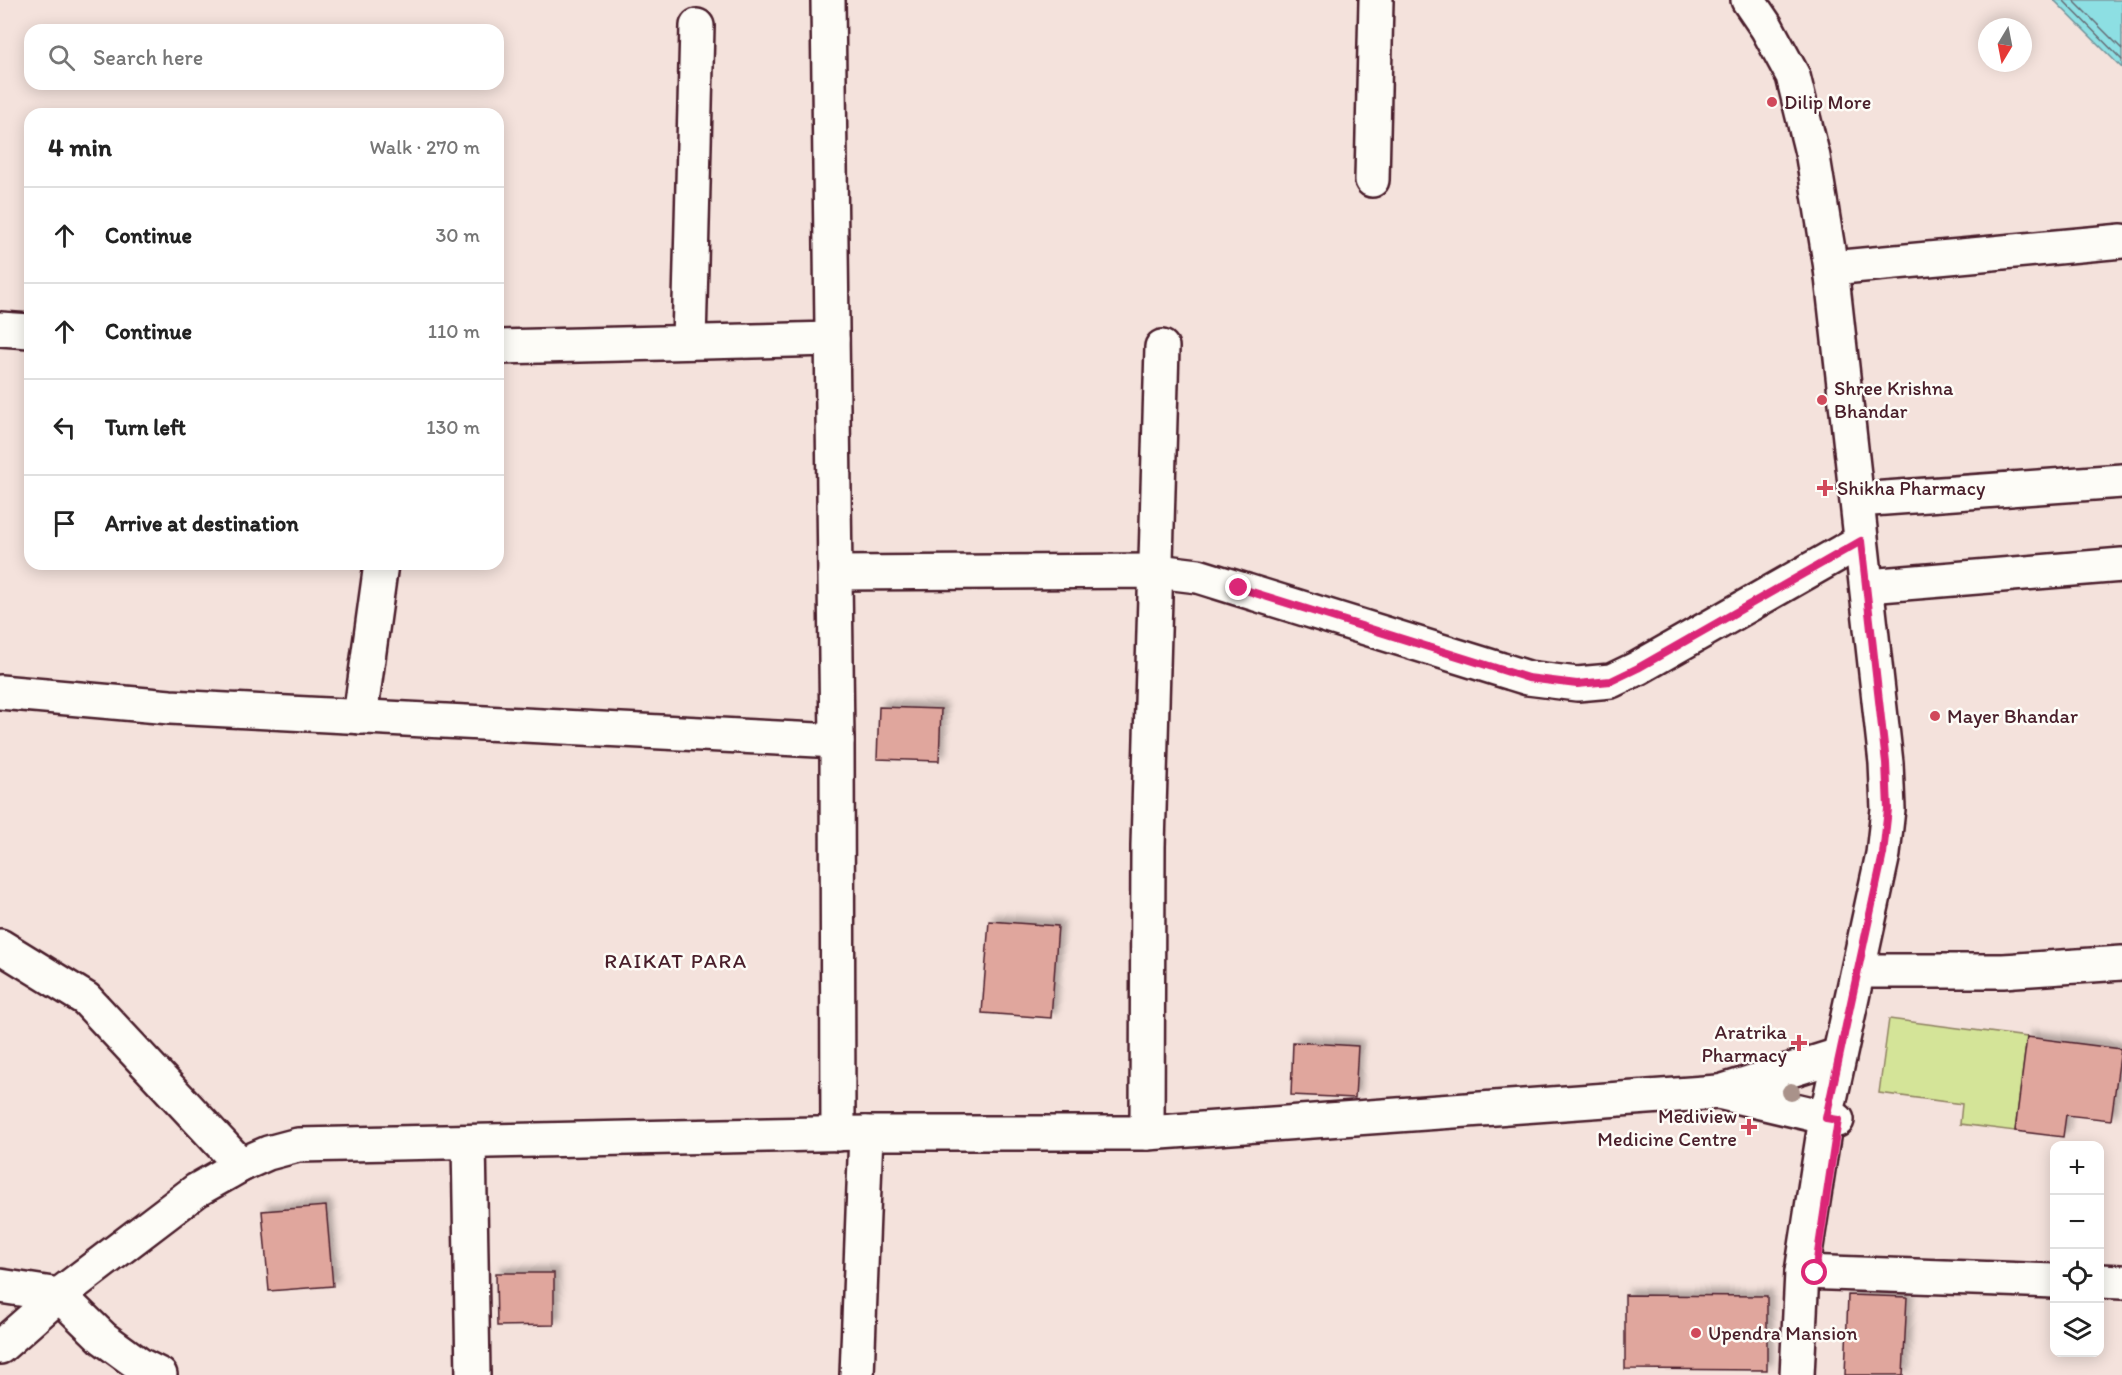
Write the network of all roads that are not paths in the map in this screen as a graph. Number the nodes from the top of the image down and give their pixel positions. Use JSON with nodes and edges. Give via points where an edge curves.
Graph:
{"nodes":[{"id":1,"x":828,"y":0,"type":"edge"},
{"id":2,"x":1376,"y":0,"type":"edge"},
{"id":3,"x":1748,"y":0,"type":"edge"},
{"id":4,"x":1770,"y":0,"type":"edge"},
{"id":5,"x":697,"y":26,"type":"dead end"},
{"id":6,"x":1372,"y":180,"type":"dead end"},
{"id":7,"x":2122,"y":241,"type":"edge"},
{"id":8,"x":1839,"y":267,"type":"junction"},
{"id":9,"x":0,"y":328,"type":"edge"},
{"id":10,"x":24,"y":330,"type":"edge"},
{"id":11,"x":832,"y":339,"type":"junction"},
{"id":12,"x":689,"y":342,"type":"junction"},
{"id":13,"x":504,"y":347,"type":"edge"},
{"id":14,"x":1162,"y":347,"type":"dead end"},
{"id":15,"x":2122,"y":481,"type":"edge"},
{"id":16,"x":1871,"y":499,"type":"junction"},
{"id":17,"x":1861,"y":541,"type":"junction"},
{"id":18,"x":2122,"y":565,"type":"edge"},
{"id":19,"x":380,"y":570,"type":"edge"},
{"id":20,"x":1157,"y":571,"type":"junction"},
{"id":21,"x":835,"y":573,"type":"junction"},
{"id":22,"x":1880,"y":585,"type":"junction"},
{"id":23,"x":0,"y":692,"type":"edge"},
{"id":24,"x":360,"y":717,"type":"junction"},
{"id":25,"x":837,"y":741,"type":"junction"},
{"id":26,"x":0,"y":945,"type":"edge"},
{"id":27,"x":2122,"y":963,"type":"edge"},
{"id":28,"x":1869,"y":971,"type":"junction"},
{"id":29,"x":1839,"y":1054,"type":"junction"},
{"id":30,"x":1718,"y":1092,"type":"junction"},
{"id":31,"x":1832,"y":1119,"type":"junction"},
{"id":32,"x":1147,"y":1133,"type":"junction"},
{"id":33,"x":852,"y":1134,"type":"junction"},
{"id":34,"x":469,"y":1142,"type":"junction"},
{"id":35,"x":241,"y":1165,"type":"junction"},
{"id":36,"x":1809,"y":1273,"type":"junction"},
{"id":37,"x":2050,"y":1281,"type":"edge"},
{"id":38,"x":2104,"y":1281,"type":"edge"},
{"id":39,"x":2122,"y":1282,"type":"edge"},
{"id":40,"x":0,"y":1286,"type":"edge"},
{"id":41,"x":59,"y":1295,"type":"junction"},
{"id":42,"x":0,"y":1347,"type":"edge"},
{"id":43,"x":160,"y":1375,"type":"edge"},
{"id":44,"x":473,"y":1375,"type":"edge"},
{"id":45,"x":857,"y":1375,"type":"edge"},
{"id":46,"x":1797,"y":1375,"type":"edge"},
{"id":47,"x":1811,"y":1375,"type":"edge"}],
"edges":[{"from":1,"to":11,"type":"street"},
{"from":2,"to":6,"type":"street"},
{"from":3,"to":8,"type":"street","via":[[1793,76]]},
{"from":4,"to":8,"type":"street","via":[[1808,72],[1827,153]]},
{"from":5,"to":12,"type":"street"},
{"from":7,"to":8,"type":"street"},
{"from":8,"to":16,"type":"street"},
{"from":8,"to":17,"type":"street"},
{"from":9,"to":10,"type":"street"},
{"from":11,"to":12,"type":"street"},
{"from":11,"to":21,"type":"street"},
{"from":12,"to":13,"type":"street"},
{"from":14,"to":20,"type":"street"},
{"from":15,"to":16,"type":"street"},
{"from":16,"to":22,"type":"street"},
{"from":17,"to":20,"type":"street","via":[[1638,668],[1611,681],[1577,684],[1528,678],[1198,576]]},
{"from":17,"to":29,"type":"street","via":[[1888,809],[1883,854]]},
{"from":18,"to":22,"type":"street"},
{"from":19,"to":24,"type":"street"},
{"from":20,"to":21,"type":"street"},
{"from":20,"to":32,"type":"street","via":[[1148,846]]},
{"from":21,"to":25,"type":"street"},
{"from":22,"to":28,"type":"street","via":[[1900,810]]},
{"from":23,"to":24,"type":"street","via":[[170,707]]},
{"from":24,"to":25,"type":"street"},
{"from":25,"to":33,"type":"street"},
{"from":26,"to":35,"type":"street","via":[[86,999]]},
{"from":27,"to":28,"type":"street","via":[[2003,971]]},
{"from":28,"to":31,"type":"street"},
{"from":29,"to":30,"type":"street"},
{"from":29,"to":31,"type":"street"},
{"from":30,"to":31,"type":"street"},
{"from":30,"to":32,"type":"street"},
{"from":31,"to":36,"type":"street"},
{"from":32,"to":33,"type":"street"},
{"from":33,"to":34,"type":"street"},
{"from":33,"to":45,"type":"street"},
{"from":34,"to":35,"type":"street","via":[[298,1145]]},
{"from":34,"to":44,"type":"street"},
{"from":35,"to":41,"type":"street","via":[[197,1191]]},
{"from":36,"to":37,"type":"street"},
{"from":36,"to":46,"type":"street"},
{"from":36,"to":47,"type":"street"},
{"from":38,"to":39,"type":"street"},
{"from":40,"to":41,"type":"street"},
{"from":41,"to":42,"type":"street"},
{"from":41,"to":43,"type":"street","via":[[103,1338]]}]}
